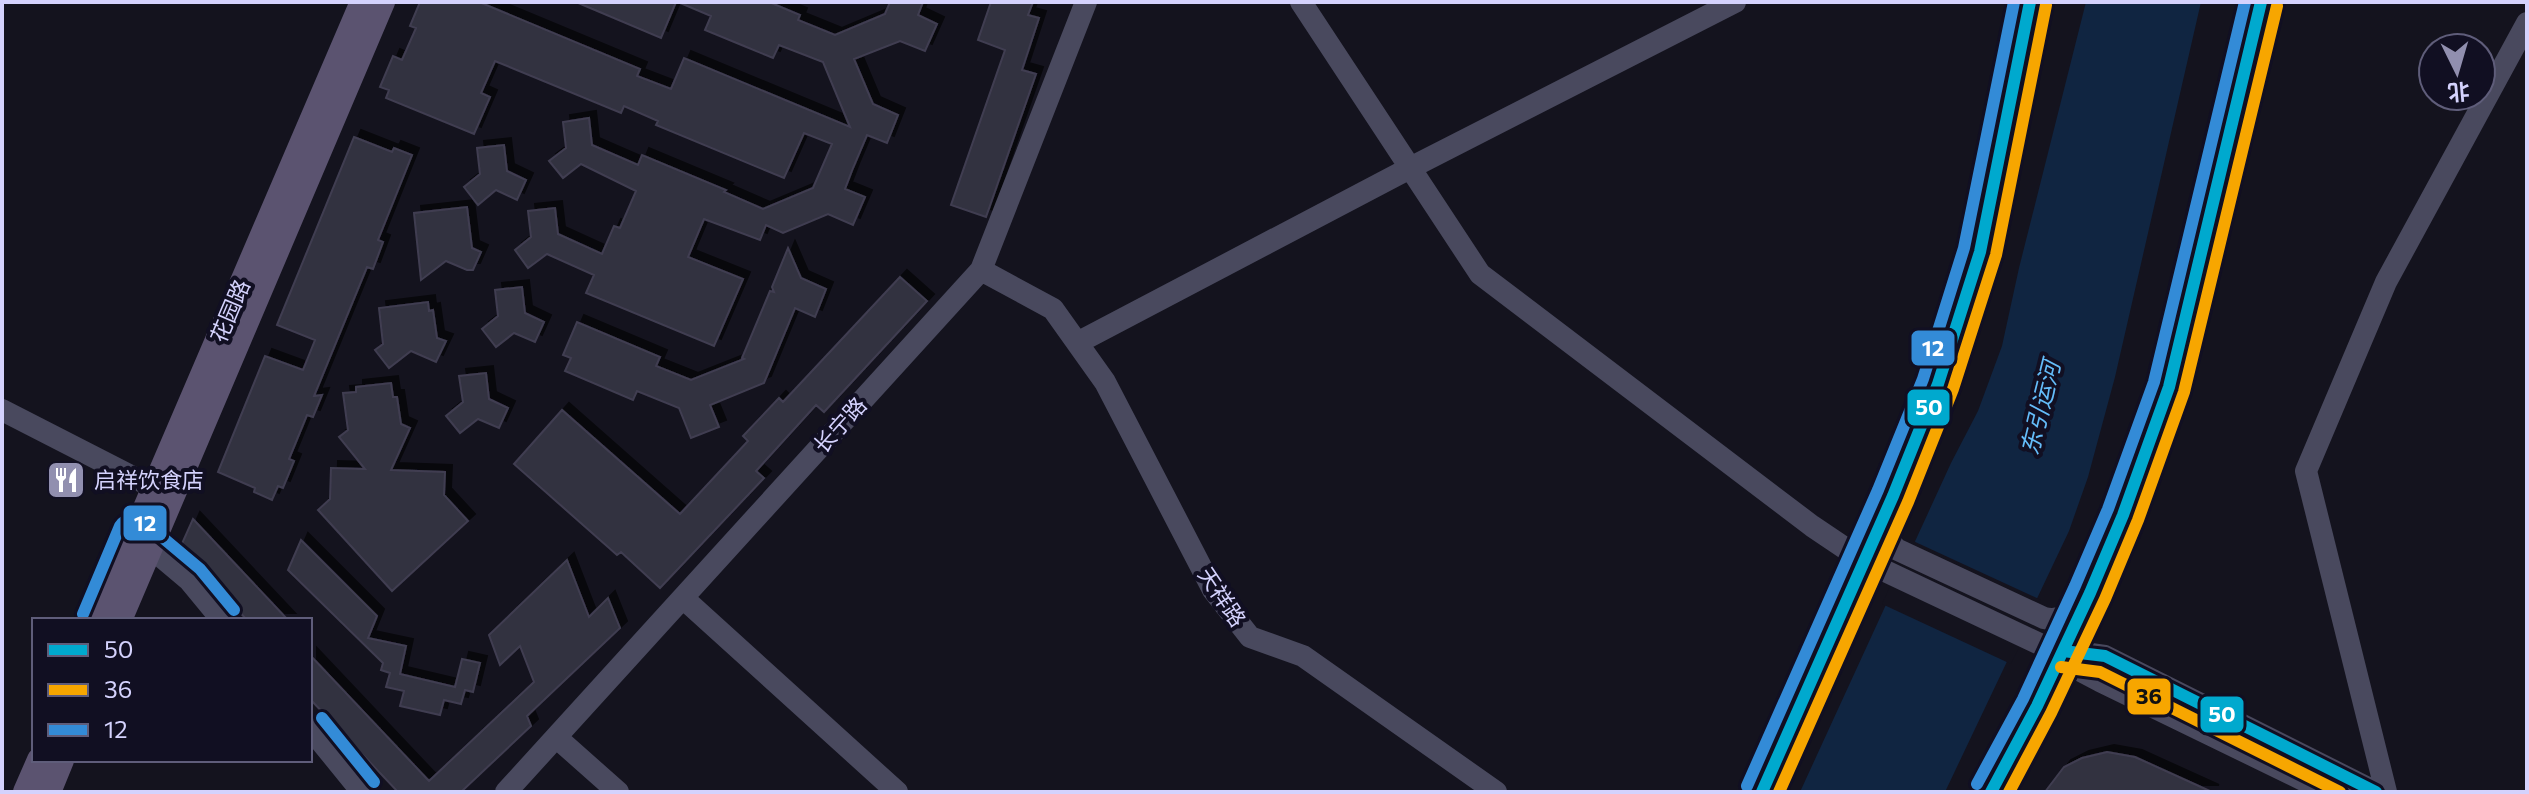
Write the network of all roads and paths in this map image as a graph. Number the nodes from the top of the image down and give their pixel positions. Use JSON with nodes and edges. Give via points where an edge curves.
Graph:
{"nodes":[{"id":1,"x":363,"y":2,"type":"edge"},
{"id":2,"x":382,"y":2,"type":"edge"},
{"id":3,"x":1086,"y":2,"type":"edge"},
{"id":4,"x":1301,"y":2,"type":"edge"},
{"id":5,"x":1735,"y":2,"type":"edge"},
{"id":6,"x":2030,"y":2,"type":"edge"},
{"id":7,"x":2261,"y":2,"type":"edge"},
{"id":8,"x":2527,"y":23,"type":"edge"},
{"id":9,"x":1410,"y":168,"type":"junction"},
{"id":10,"x":981,"y":270,"type":"junction"},
{"id":11,"x":1077,"y":343,"type":"junction"},
{"id":12,"x":2,"y":410,"type":"edge"},
{"id":13,"x":162,"y":492,"type":"junction"},
{"id":14,"x":1893,"y":496,"type":"junction"},
{"id":15,"x":142,"y":540,"type":"junction"},
{"id":16,"x":1864,"y":561,"type":"junction"},
{"id":17,"x":2090,"y":593,"type":"junction"},
{"id":18,"x":683,"y":598,"type":"junction"},
{"id":19,"x":99,"y":618,"type":"edge"},
{"id":20,"x":120,"y":618,"type":"edge"},
{"id":21,"x":220,"y":618,"type":"edge"},
{"id":22,"x":2063,"y":651,"type":"junction"},
{"id":23,"x":312,"y":730,"type":"edge"},
{"id":24,"x":556,"y":737,"type":"junction"},
{"id":25,"x":39,"y":762,"type":"edge"},
{"id":26,"x":60,"y":762,"type":"edge"},
{"id":27,"x":26,"y":792,"type":"edge"},
{"id":28,"x":48,"y":792,"type":"edge"},
{"id":29,"x":362,"y":792,"type":"edge"},
{"id":30,"x":506,"y":792,"type":"edge"},
{"id":31,"x":618,"y":792,"type":"edge"},
{"id":32,"x":897,"y":792,"type":"edge"},
{"id":33,"x":1496,"y":792,"type":"edge"},
{"id":34,"x":1762,"y":792,"type":"edge"},
{"id":35,"x":1991,"y":792,"type":"edge"},
{"id":36,"x":2328,"y":792,"type":"edge"},
{"id":37,"x":2376,"y":792,"type":"edge"},
{"id":38,"x":2386,"y":792,"type":"edge"}],
"edges":[{"from":1,"to":13,"type":"main road","name":"花园路"},
{"from":2,"to":13,"type":"main road","name":"花园路"},
{"from":3,"to":10,"type":"street","name":"长宁路"},
{"from":4,"to":9,"type":"street"},
{"from":5,"to":9,"type":"street"},
{"from":6,"to":14,"type":"street","via":[[1980,252],[1938,384]]},
{"from":7,"to":17,"type":"street","via":[[2169,387]]},
{"from":8,"to":38,"type":"street","via":[[2386,282],[2306,471]]},
{"from":9,"to":11,"type":"street"},
{"from":9,"to":16,"type":"street","via":[[1480,274]]},
{"from":10,"to":11,"type":"street","name":"天祥路","via":[[1053,309]]},
{"from":10,"to":18,"type":"street","name":"长宁路"},
{"from":11,"to":33,"type":"street","name":"天祥路","via":[[1105,382],[1213,590],[1250,637],[1303,656]]},
{"from":12,"to":13,"type":"street"},
{"from":13,"to":15,"type":"main road","name":"花园路"},
{"from":14,"to":16,"type":"street"},
{"from":14,"to":17,"type":"street","via":[[1887,537],[1905,553],[2044,618],[2069,615]]},
{"from":15,"to":19,"type":"main road","name":"花园路"},
{"from":15,"to":20,"type":"main road","name":"花园路"},
{"from":15,"to":21,"type":"street","via":[[189,580]]},
{"from":16,"to":22,"type":"street"},
{"from":16,"to":34,"type":"street"},
{"from":17,"to":22,"type":"street"},
{"from":18,"to":24,"type":"street","name":"长宁路"},
{"from":18,"to":32,"type":"street"},
{"from":22,"to":35,"type":"street"},
{"from":22,"to":36,"type":"street","via":[[2081,671]]},
{"from":22,"to":37,"type":"street","via":[[2105,656]]},
{"from":23,"to":29,"type":"street"},
{"from":24,"to":30,"type":"street","name":"长宁路"},
{"from":24,"to":31,"type":"street"},
{"from":25,"to":27,"type":"main road"},
{"from":26,"to":28,"type":"main road"}]}
